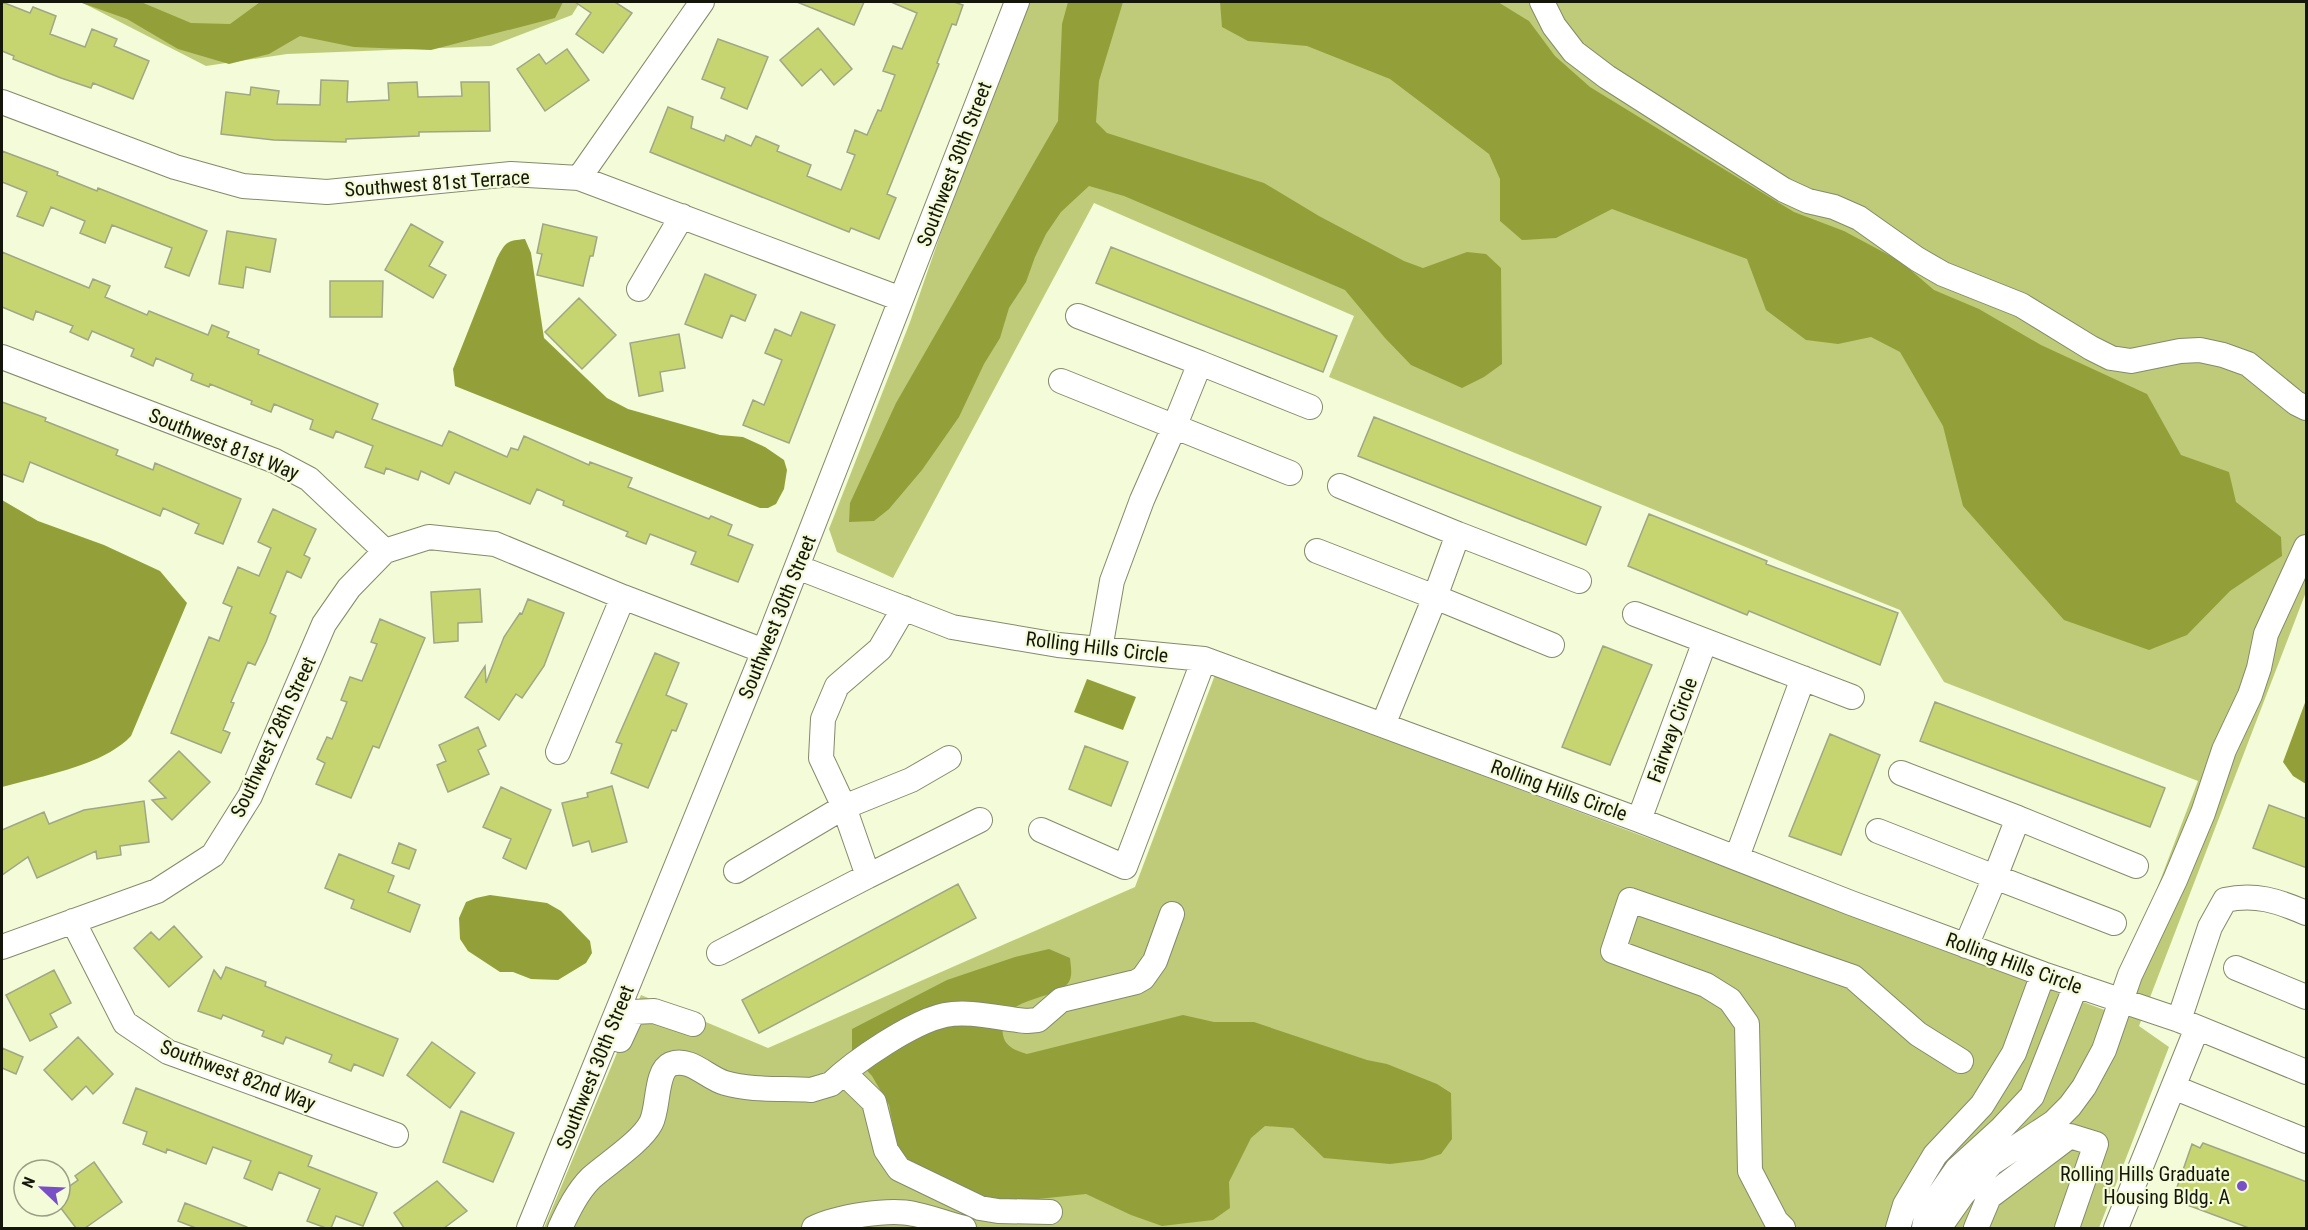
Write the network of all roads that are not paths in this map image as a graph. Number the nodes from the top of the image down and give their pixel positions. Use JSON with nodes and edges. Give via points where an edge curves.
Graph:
{"nodes":[{"id":1,"x":702,"y":2,"type":"edge"},
{"id":2,"x":1017,"y":2,"type":"edge"},
{"id":3,"x":1542,"y":2,"type":"edge"},
{"id":4,"x":2,"y":102,"type":"edge"},
{"id":5,"x":579,"y":178,"type":"junction"},
{"id":6,"x":682,"y":216,"type":"junction"},
{"id":7,"x":639,"y":289,"type":"dead end"},
{"id":8,"x":901,"y":299,"type":"junction"},
{"id":9,"x":1078,"y":316,"type":"dead end"},
{"id":10,"x":2,"y":357,"type":"edge"},
{"id":11,"x":1200,"y":363,"type":"junction"},
{"id":12,"x":1061,"y":381,"type":"dead end"},
{"id":13,"x":1310,"y":407,"type":"dead end"},
{"id":14,"x":2307,"y":408,"type":"edge"},
{"id":15,"x":1176,"y":425,"type":"junction"},
{"id":16,"x":1290,"y":473,"type":"dead end"},
{"id":17,"x":1340,"y":486,"type":"dead end"},
{"id":18,"x":1458,"y":534,"type":"junction"},
{"id":19,"x":2307,"y":547,"type":"edge"},
{"id":20,"x":386,"y":551,"type":"junction"},
{"id":21,"x":1317,"y":551,"type":"dead end"},
{"id":22,"x":797,"y":567,"type":"junction"},
{"id":23,"x":1579,"y":581,"type":"dead end"},
{"id":24,"x":623,"y":597,"type":"junction"},
{"id":25,"x":1435,"y":597,"type":"junction"},
{"id":26,"x":904,"y":608,"type":"junction"},
{"id":27,"x":1635,"y":614,"type":"dead end"},
{"id":28,"x":1706,"y":641,"type":"junction"},
{"id":29,"x":1552,"y":645,"type":"dead end"},
{"id":30,"x":1100,"y":649,"type":"junction"},
{"id":31,"x":764,"y":651,"type":"junction"},
{"id":32,"x":1204,"y":659,"type":"junction"},
{"id":33,"x":1803,"y":678,"type":"junction"},
{"id":34,"x":1852,"y":697,"type":"dead end"},
{"id":35,"x":1383,"y":725,"type":"junction"},
{"id":36,"x":558,"y":752,"type":"dead end"},
{"id":37,"x":949,"y":758,"type":"dead end"},
{"id":38,"x":1901,"y":773,"type":"dead end"},
{"id":39,"x":844,"y":807,"type":"junction"},
{"id":40,"x":2018,"y":818,"type":"junction"},
{"id":41,"x":980,"y":820,"type":"dead end"},
{"id":42,"x":1639,"y":820,"type":"junction"},
{"id":43,"x":1041,"y":830,"type":"dead end"},
{"id":44,"x":1878,"y":831,"type":"dead end"},
{"id":45,"x":1737,"y":857,"type":"junction"},
{"id":46,"x":2136,"y":866,"type":"dead end"},
{"id":47,"x":736,"y":871,"type":"dead end"},
{"id":48,"x":868,"y":876,"type":"junction"},
{"id":49,"x":1995,"y":877,"type":"junction"},
{"id":50,"x":2307,"y":913,"type":"edge"},
{"id":51,"x":1172,"y":914,"type":"dead end"},
{"id":52,"x":73,"y":921,"type":"junction"},
{"id":53,"x":2114,"y":923,"type":"dead end"},
{"id":54,"x":1966,"y":946,"type":"junction"},
{"id":55,"x":2,"y":947,"type":"edge"},
{"id":56,"x":719,"y":953,"type":"dead end"},
{"id":57,"x":2236,"y":969,"type":"dead end"},
{"id":58,"x":2043,"y":974,"type":"junction"},
{"id":59,"x":2076,"y":985,"type":"junction"},
{"id":60,"x":2307,"y":997,"type":"edge"},
{"id":61,"x":2121,"y":1001,"type":"junction"},
{"id":62,"x":693,"y":1024,"type":"dead end"},
{"id":63,"x":2188,"y":1024,"type":"junction"},
{"id":64,"x":1961,"y":1061,"type":"dead end"},
{"id":65,"x":849,"y":1070,"type":"junction"},
{"id":66,"x":2307,"y":1072,"type":"edge"},
{"id":67,"x":2173,"y":1087,"type":"junction"},
{"id":68,"x":396,"y":1135,"type":"dead end"},
{"id":69,"x":2307,"y":1141,"type":"edge"},
{"id":70,"x":1973,"y":1183,"type":"junction"},
{"id":71,"x":1050,"y":1212,"type":"dead end"},
{"id":72,"x":529,"y":1228,"type":"edge"},
{"id":73,"x":545,"y":1228,"type":"edge"},
{"id":74,"x":560,"y":1228,"type":"edge"},
{"id":75,"x":814,"y":1228,"type":"edge"},
{"id":76,"x":964,"y":1228,"type":"edge"},
{"id":77,"x":1783,"y":1228,"type":"edge"},
{"id":78,"x":1898,"y":1228,"type":"edge"},
{"id":79,"x":1924,"y":1228,"type":"edge"},
{"id":80,"x":1940,"y":1228,"type":"edge"},
{"id":81,"x":1976,"y":1228,"type":"edge"},
{"id":82,"x":2067,"y":1228,"type":"edge"},
{"id":83,"x":2116,"y":1228,"type":"edge"}],
"edges":[{"from":1,"to":5,"type":"street"},
{"from":2,"to":8,"type":"street","name":"Southwest 30th Street"},
{"from":3,"to":14,"type":"street","via":[[1574,52],[1784,190],[1859,218],[1943,274],[2021,305],[2111,358],[2131,361],[2200,350],[2223,355],[2248,364]]},
{"from":4,"to":5,"type":"street","name":"Southwest 81st Terrace","via":[[175,166],[243,186],[327,192],[511,174]]},
{"from":5,"to":6,"type":"street","name":"Southwest 81st Terrace"},
{"from":6,"to":7,"type":"street"},
{"from":6,"to":8,"type":"street","name":"Southwest 81st Terrace"},
{"from":8,"to":22,"type":"street","name":"Southwest 30th Street"},
{"from":9,"to":11,"type":"street"},
{"from":10,"to":20,"type":"street","name":"Southwest 81st Way","via":[[275,461],[309,479]]},
{"from":11,"to":13,"type":"street"},
{"from":11,"to":15,"type":"street"},
{"from":12,"to":15,"type":"street"},
{"from":15,"to":16,"type":"street"},
{"from":15,"to":30,"type":"street","via":[[1112,581]]},
{"from":17,"to":18,"type":"street"},
{"from":18,"to":23,"type":"street"},
{"from":18,"to":25,"type":"street"},
{"from":19,"to":61,"type":"street","via":[[2266,634],[2250,695]]},
{"from":20,"to":24,"type":"street","via":[[429,537],[495,544]]},
{"from":20,"to":52,"type":"street","name":"Southwest 28th Street","via":[[349,588],[324,624],[250,796],[213,855],[157,891]]},
{"from":21,"to":25,"type":"street"},
{"from":22,"to":26,"type":"street","name":"Rolling Hills Circle"},
{"from":22,"to":31,"type":"street","name":"Southwest 30th Street"},
{"from":24,"to":31,"type":"street"},
{"from":24,"to":36,"type":"street"},
{"from":25,"to":29,"type":"street"},
{"from":25,"to":35,"type":"street"},
{"from":26,"to":30,"type":"street","name":"Rolling Hills Circle","via":[[952,627]]},
{"from":26,"to":39,"type":"street","via":[[880,649],[837,686],[823,719],[821,758]]},
{"from":27,"to":28,"type":"street"},
{"from":28,"to":33,"type":"street"},
{"from":28,"to":42,"type":"street","name":"Fairway Circle"},
{"from":30,"to":32,"type":"street","name":"Rolling Hills Circle"},
{"from":31,"to":72,"type":"street","name":"Southwest 30th Street"},
{"from":32,"to":35,"type":"street","name":"Rolling Hills Circle"},
{"from":32,"to":43,"type":"street","via":[[1125,867]]},
{"from":33,"to":34,"type":"street"},
{"from":33,"to":45,"type":"street"},
{"from":35,"to":42,"type":"street","name":"Rolling Hills Circle"},
{"from":37,"to":39,"type":"street","via":[[911,780]]},
{"from":38,"to":40,"type":"street"},
{"from":39,"to":47,"type":"street"},
{"from":39,"to":48,"type":"street"},
{"from":40,"to":46,"type":"street"},
{"from":40,"to":49,"type":"street"},
{"from":41,"to":48,"type":"street"},
{"from":42,"to":45,"type":"street","name":"Rolling Hills Circle"},
{"from":44,"to":49,"type":"street"},
{"from":45,"to":54,"type":"street","name":"Rolling Hills Circle"},
{"from":48,"to":56,"type":"street"},
{"from":49,"to":53,"type":"street"},
{"from":49,"to":54,"type":"street"},
{"from":50,"to":63,"type":"street","via":[[2274,900],[2224,900],[2210,927]]},
{"from":51,"to":65,"type":"street","via":[[1155,962],[1136,982],[1061,1000],[1038,1020],[944,1016],[901,1034]]},
{"from":52,"to":55,"type":"street","name":"Southwest 28th Street"},
{"from":52,"to":68,"type":"street","name":"Southwest 82nd Way","via":[[124,1023],[168,1052]]},
{"from":54,"to":58,"type":"street","name":"Rolling Hills Circle"},
{"from":57,"to":60,"type":"street"},
{"from":58,"to":59,"type":"street","name":"Rolling Hills Circle"},
{"from":58,"to":78,"type":"street","via":[[2014,1053],[1982,1105],[1935,1155],[1905,1205]]},
{"from":59,"to":61,"type":"street","name":"Rolling Hills Circle"},
{"from":59,"to":70,"type":"street","via":[[2032,1096],[2002,1128]]},
{"from":61,"to":63,"type":"street","name":"Rolling Hills Circle"},
{"from":61,"to":70,"type":"street","via":[[2104,1050],[2070,1106],[2054,1122],[1992,1163]]},
{"from":62,"to":73,"type":"street","via":[[654,1011],[633,1012],[595,1096]]},
{"from":63,"to":66,"type":"street","name":"Rolling Hills Circle"},
{"from":63,"to":67,"type":"street"},
{"from":64,"to":77,"type":"street","via":[[1918,1034],[1853,977],[1630,900],[1613,951],[1706,985],[1730,1000],[1746,1024],[1750,1171]]},
{"from":65,"to":71,"type":"street","via":[[874,1102],[886,1150],[899,1169],[980,1208]]},
{"from":65,"to":74,"type":"street","via":[[831,1084],[811,1090],[736,1085],[713,1079],[689,1064],[668,1065],[660,1080],[651,1123],[581,1189]]},
{"from":67,"to":69,"type":"street"},
{"from":67,"to":83,"type":"street"},
{"from":70,"to":79,"type":"street","via":[[1927,1212]]},
{"from":70,"to":80,"type":"street"},
{"from":70,"to":81,"type":"street"},
{"from":70,"to":82,"type":"street","via":[[2070,1136],[2096,1144]]},
{"from":75,"to":76,"type":"street","via":[[865,1214],[912,1213]]}]}
